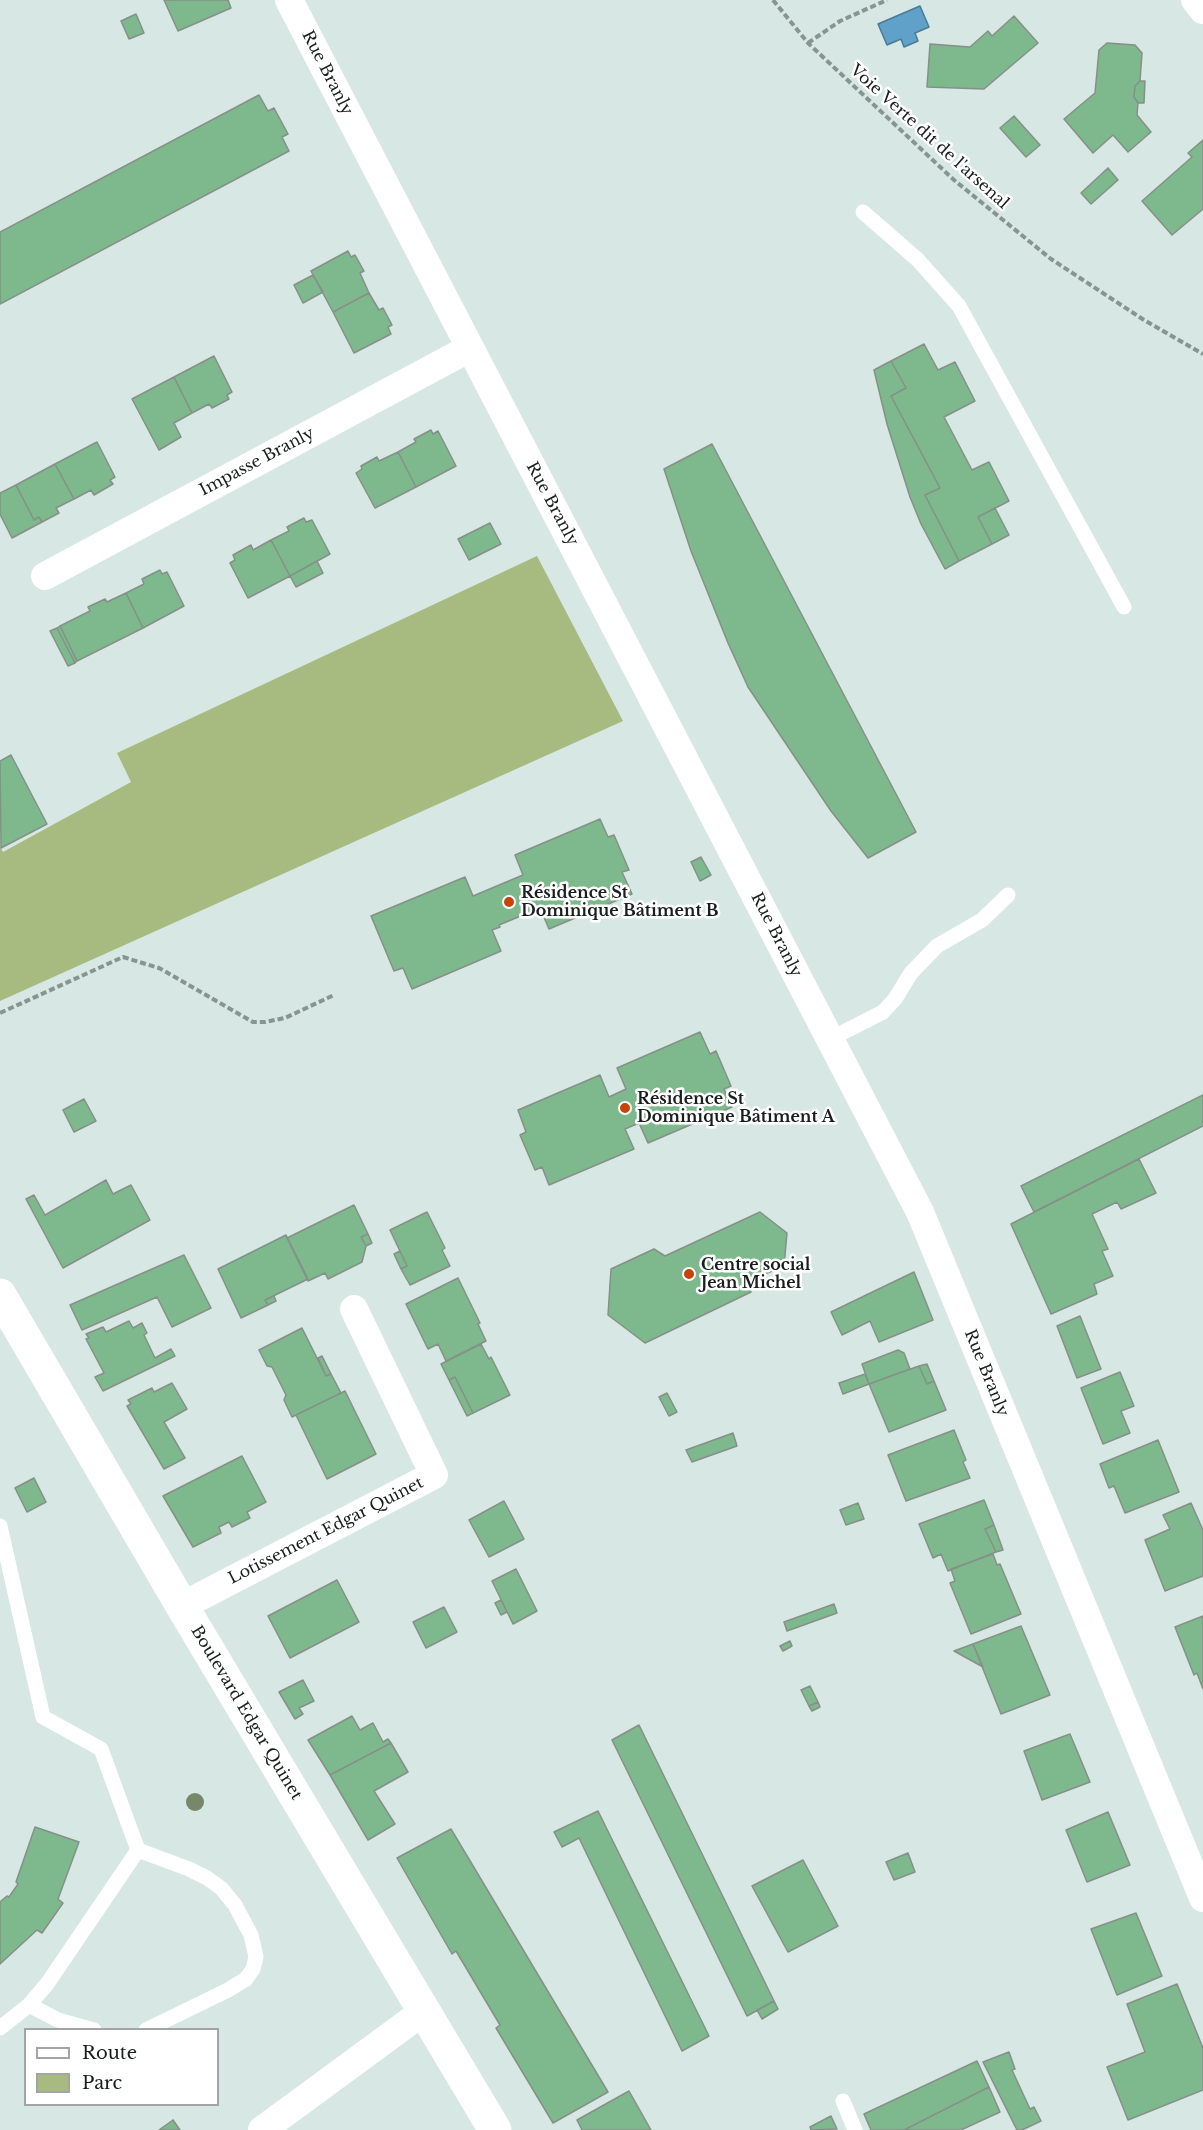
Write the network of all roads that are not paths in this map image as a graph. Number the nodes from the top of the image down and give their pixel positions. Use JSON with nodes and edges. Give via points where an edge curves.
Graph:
{"nodes":[{"id":1,"x":290,"y":0,"type":"edge"},
{"id":2,"x":1195,"y":0,"type":"edge"},
{"id":3,"x":1203,"y":10,"type":"edge"},
{"id":4,"x":863,"y":212,"type":"dead end"},
{"id":5,"x":470,"y":348,"type":"junction"},
{"id":6,"x":45,"y":576,"type":"dead end"},
{"id":7,"x":1124,"y":607,"type":"dead end"},
{"id":8,"x":1008,"y":895,"type":"dead end"},
{"id":9,"x":830,"y":1040,"type":"junction"},
{"id":10,"x":0,"y":1295,"type":"edge"},
{"id":11,"x":354,"y":1309,"type":"dead end"},
{"id":12,"x":0,"y":1526,"type":"edge"},
{"id":13,"x":182,"y":1606,"type":"junction"},
{"id":14,"x":138,"y":1850,"type":"junction"},
{"id":15,"x":1203,"y":1898,"type":"edge"},
{"id":16,"x":29,"y":2005,"type":"junction"},
{"id":17,"x":424,"y":2012,"type":"junction"},
{"id":18,"x":0,"y":2028,"type":"edge"},
{"id":19,"x":87,"y":2028,"type":"edge"},
{"id":20,"x":150,"y":2028,"type":"edge"},
{"id":21,"x":843,"y":2101,"type":"dead end"},
{"id":22,"x":262,"y":2130,"type":"edge"},
{"id":23,"x":495,"y":2130,"type":"edge"},
{"id":24,"x":855,"y":2130,"type":"edge"}],
"edges":[{"from":1,"to":5,"type":"street","name":"Rue Branly"},
{"from":2,"to":3,"type":"street"},
{"from":4,"to":7,"type":"lane","via":[[918,260],[959,306]]},
{"from":5,"to":6,"type":"street","name":"Impasse Branly"},
{"from":5,"to":9,"type":"street","name":"Rue Branly"},
{"from":8,"to":9,"type":"lane","via":[[982,920],[937,946],[911,972],[882,1012]]},
{"from":9,"to":15,"type":"street","name":"Rue Branly","via":[[920,1212]]},
{"from":10,"to":13,"type":"street","name":"Boulevard Edgar Quinet"},
{"from":11,"to":13,"type":"street","name":"Lotissement Edgar Quinet","via":[[434,1475]]},
{"from":12,"to":14,"type":"lane","via":[[43,1717],[101,1749]]},
{"from":13,"to":17,"type":"street","name":"Boulevard Edgar Quinet"},
{"from":14,"to":16,"type":"lane"},
{"from":14,"to":20,"type":"lane","via":[[189,1869],[221,1888],[251,1935],[256,1957],[246,1979]]},
{"from":16,"to":18,"type":"lane"},
{"from":16,"to":19,"type":"lane","via":[[58,2020]]},
{"from":17,"to":22,"type":"street"},
{"from":17,"to":23,"type":"street","name":"Boulevard Edgar Quinet"},
{"from":21,"to":24,"type":"lane"}]}
